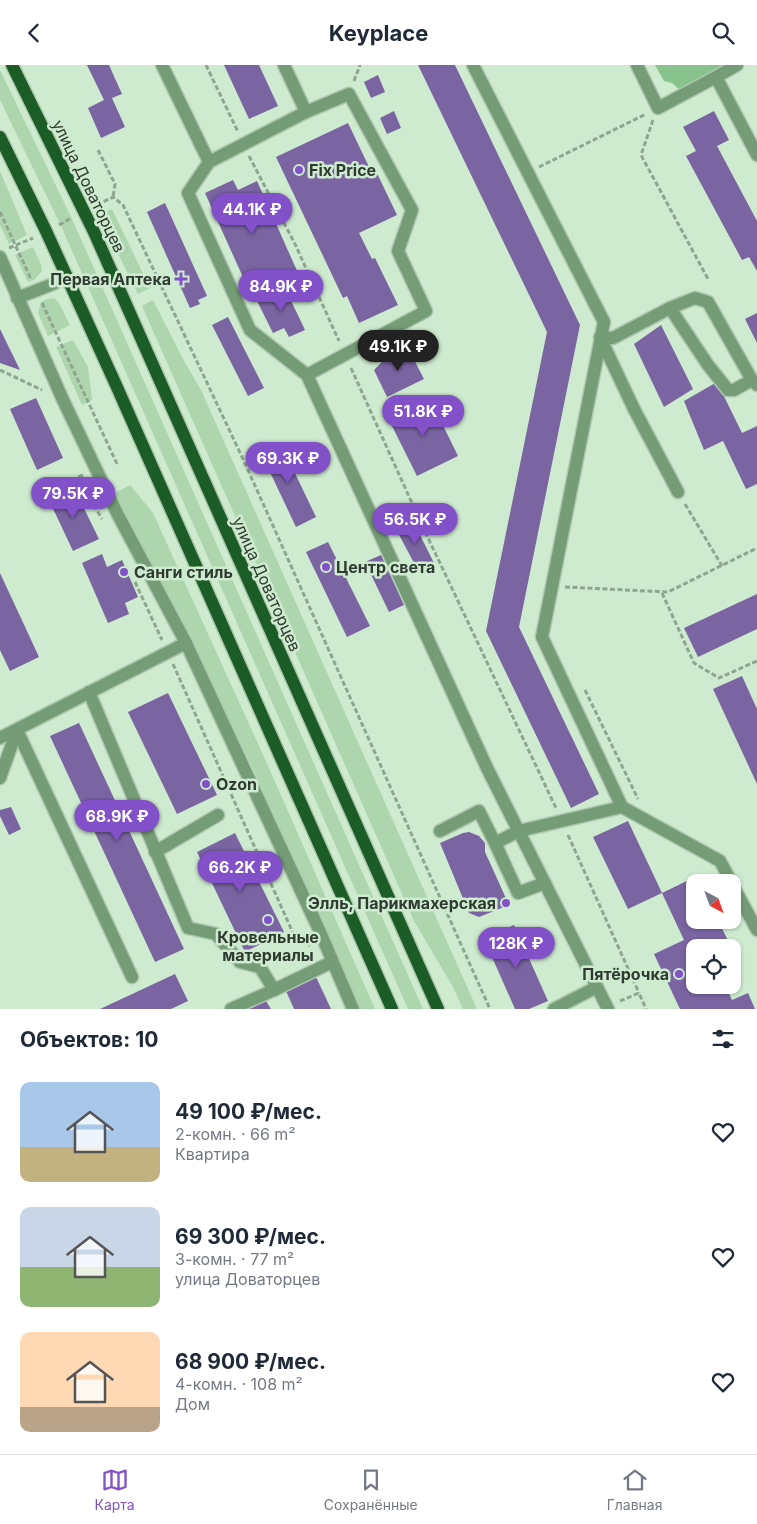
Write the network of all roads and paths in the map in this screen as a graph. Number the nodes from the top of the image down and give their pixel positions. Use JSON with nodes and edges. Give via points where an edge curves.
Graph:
{"nodes":[{"id":1,"x":12,"y":65,"type":"edge"},
{"id":2,"x":162,"y":65,"type":"edge"},
{"id":3,"x":206,"y":65,"type":"edge"},
{"id":4,"x":284,"y":65,"type":"edge"},
{"id":5,"x":473,"y":65,"type":"edge"},
{"id":6,"x":637,"y":65,"type":"edge"},
{"id":7,"x":737,"y":65,"type":"edge"},
{"id":8,"x":716,"y":77,"type":"junction"},
{"id":9,"x":658,"y":107,"type":"junction"},
{"id":10,"x":306,"y":112,"type":"junction"},
{"id":11,"x":0,"y":137,"type":"edge"},
{"id":12,"x":243,"y":144,"type":"junction"},
{"id":13,"x":98,"y":150,"type":"dead end"},
{"id":14,"x":757,"y":155,"type":"edge"},
{"id":15,"x":209,"y":162,"type":"junction"},
{"id":16,"x":528,"y":173,"type":"junction"},
{"id":17,"x":113,"y":197,"type":"dead end"},
{"id":18,"x":0,"y":212,"type":"edge"},
{"id":19,"x":0,"y":257,"type":"edge"},
{"id":20,"x":67,"y":276,"type":"junction"},
{"id":21,"x":708,"y":279,"type":"dead end"},
{"id":22,"x":36,"y":291,"type":"junction"},
{"id":23,"x":18,"y":298,"type":"junction"},
{"id":24,"x":670,"y":308,"type":"junction"},
{"id":25,"x":600,"y":337,"type":"junction"},
{"id":26,"x":341,"y":345,"type":"dead end"},
{"id":27,"x":190,"y":346,"type":"dead end"},
{"id":28,"x":349,"y":363,"type":"dead end"},
{"id":29,"x":0,"y":370,"type":"edge"},
{"id":30,"x":307,"y":375,"type":"junction"},
{"id":31,"x":754,"y":383,"type":"edge"},
{"id":32,"x":63,"y":400,"type":"junction"},
{"id":33,"x":118,"y":466,"type":"dead end"},
{"id":34,"x":96,"y":470,"type":"junction"},
{"id":35,"x":678,"y":493,"type":"joint"},
{"id":36,"x":106,"y":527,"type":"dead end"},
{"id":37,"x":722,"y":566,"type":"dead end"},
{"id":38,"x":132,"y":576,"type":"dead end"},
{"id":39,"x":565,"y":587,"type":"dead end"},
{"id":40,"x":662,"y":593,"type":"dead end"},
{"id":41,"x":563,"y":595,"type":"dead end"},
{"id":42,"x":186,"y":643,"type":"junction"},
{"id":43,"x":168,"y":653,"type":"junction"},
{"id":44,"x":757,"y":661,"type":"edge"},
{"id":45,"x":585,"y":689,"type":"dead end"},
{"id":46,"x":89,"y":692,"type":"junction"},
{"id":47,"x":17,"y":730,"type":"junction"},
{"id":48,"x":0,"y":738,"type":"edge"},
{"id":49,"x":0,"y":779,"type":"edge"},
{"id":50,"x":622,"y":807,"type":"junction"},
{"id":51,"x":218,"y":815,"type":"dead end"},
{"id":52,"x":562,"y":821,"type":"junction"},
{"id":53,"x":648,"y":821,"type":"junction"},
{"id":54,"x":440,"y":831,"type":"dead end"},
{"id":55,"x":519,"y":831,"type":"junction"},
{"id":56,"x":495,"y":843,"type":"junction"},
{"id":57,"x":155,"y":852,"type":"junction"},
{"id":58,"x":727,"y":874,"type":"edge"},
{"id":59,"x":545,"y":883,"type":"junction"},
{"id":60,"x":741,"y":900,"type":"edge"},
{"id":61,"x":757,"y":930,"type":"edge"},
{"id":62,"x":329,"y":963,"type":"junction"},
{"id":63,"x":132,"y":977,"type":"dead end"},
{"id":64,"x":597,"y":987,"type":"junction"},
{"id":65,"x":274,"y":990,"type":"junction"},
{"id":66,"x":639,"y":993,"type":"junction"},
{"id":67,"x":608,"y":1008,"type":"edge"},
{"id":68,"x":231,"y":1009,"type":"edge"},
{"id":69,"x":353,"y":1009,"type":"edge"},
{"id":70,"x":392,"y":1009,"type":"edge"},
{"id":71,"x":438,"y":1009,"type":"edge"},
{"id":72,"x":490,"y":1009,"type":"edge"},
{"id":73,"x":554,"y":1009,"type":"edge"},
{"id":74,"x":646,"y":1009,"type":"edge"}],
"edges":[{"from":1,"to":71,"type":"main road","name":"улица Доваторцев","via":[[94,232]]},
{"from":2,"to":15,"type":"street"},
{"from":3,"to":12,"type":"path"},
{"from":4,"to":10,"type":"street"},
{"from":5,"to":16,"type":"street"},
{"from":6,"to":9,"type":"street"},
{"from":7,"to":8,"type":"street"},
{"from":8,"to":9,"type":"street"},
{"from":8,"to":14,"type":"street"},
{"from":9,"to":16,"type":"path"},
{"from":9,"to":21,"type":"path","via":[[641,155]]},
{"from":10,"to":12,"type":"street"},
{"from":10,"to":30,"type":"street","via":[[349,94],[412,209],[398,251],[426,311]]},
{"from":11,"to":20,"type":"main road"},
{"from":12,"to":15,"type":"street"},
{"from":12,"to":26,"type":"path"},
{"from":13,"to":17,"type":"path","via":[[116,184]]},
{"from":15,"to":30,"type":"street","via":[[188,193],[250,330]]},
{"from":16,"to":25,"type":"street","via":[[604,322]]},
{"from":18,"to":22,"type":"path"},
{"from":19,"to":23,"type":"street"},
{"from":20,"to":22,"type":"street"},
{"from":20,"to":70,"type":"main road"},
{"from":22,"to":23,"type":"street"},
{"from":22,"to":33,"type":"path"},
{"from":23,"to":32,"type":"street"},
{"from":24,"to":25,"type":"street","via":[[613,338]]},
{"from":24,"to":31,"type":"street","via":[[728,390]]},
{"from":24,"to":31,"type":"street","via":[[694,297],[708,303]]},
{"from":25,"to":35,"type":"street"},
{"from":25,"to":50,"type":"street","via":[[542,637]]},
{"from":27,"to":72,"type":"path","via":[[248,468]]},
{"from":28,"to":52,"type":"path"},
{"from":29,"to":32,"type":"path"},
{"from":30,"to":55,"type":"street"},
{"from":32,"to":34,"type":"street"},
{"from":34,"to":36,"type":"path","via":[[78,477]]},
{"from":34,"to":42,"type":"street"},
{"from":35,"to":37,"type":"path"},
{"from":38,"to":43,"type":"path"},
{"from":39,"to":41,"type":"path"},
{"from":40,"to":44,"type":"path","via":[[694,663],[719,678]]},
{"from":42,"to":43,"type":"street"},
{"from":42,"to":62,"type":"street"},
{"from":43,"to":46,"type":"street"},
{"from":43,"to":62,"type":"path","via":[[293,933]]},
{"from":45,"to":53,"type":"path"},
{"from":46,"to":47,"type":"street"},
{"from":46,"to":57,"type":"street"},
{"from":47,"to":48,"type":"street"},
{"from":47,"to":49,"type":"street"},
{"from":47,"to":63,"type":"street"},
{"from":50,"to":52,"type":"street"},
{"from":50,"to":53,"type":"street"},
{"from":51,"to":57,"type":"street"},
{"from":52,"to":55,"type":"street"},
{"from":52,"to":66,"type":"path"},
{"from":53,"to":58,"type":"street","via":[[720,861]]},
{"from":54,"to":56,"type":"street","via":[[479,811]]},
{"from":55,"to":56,"type":"street"},
{"from":55,"to":59,"type":"street"},
{"from":56,"to":59,"type":"street","via":[[518,893]]},
{"from":57,"to":65,"type":"street","via":[[188,928],[216,934],[240,962],[260,967]]},
{"from":59,"to":64,"type":"street"},
{"from":60,"to":61,"type":"street"},
{"from":62,"to":65,"type":"street"},
{"from":62,"to":69,"type":"street"},
{"from":64,"to":67,"type":"street"},
{"from":64,"to":73,"type":"street"},
{"from":65,"to":68,"type":"street"},
{"from":66,"to":67,"type":"path"},
{"from":66,"to":74,"type":"path"}]}
